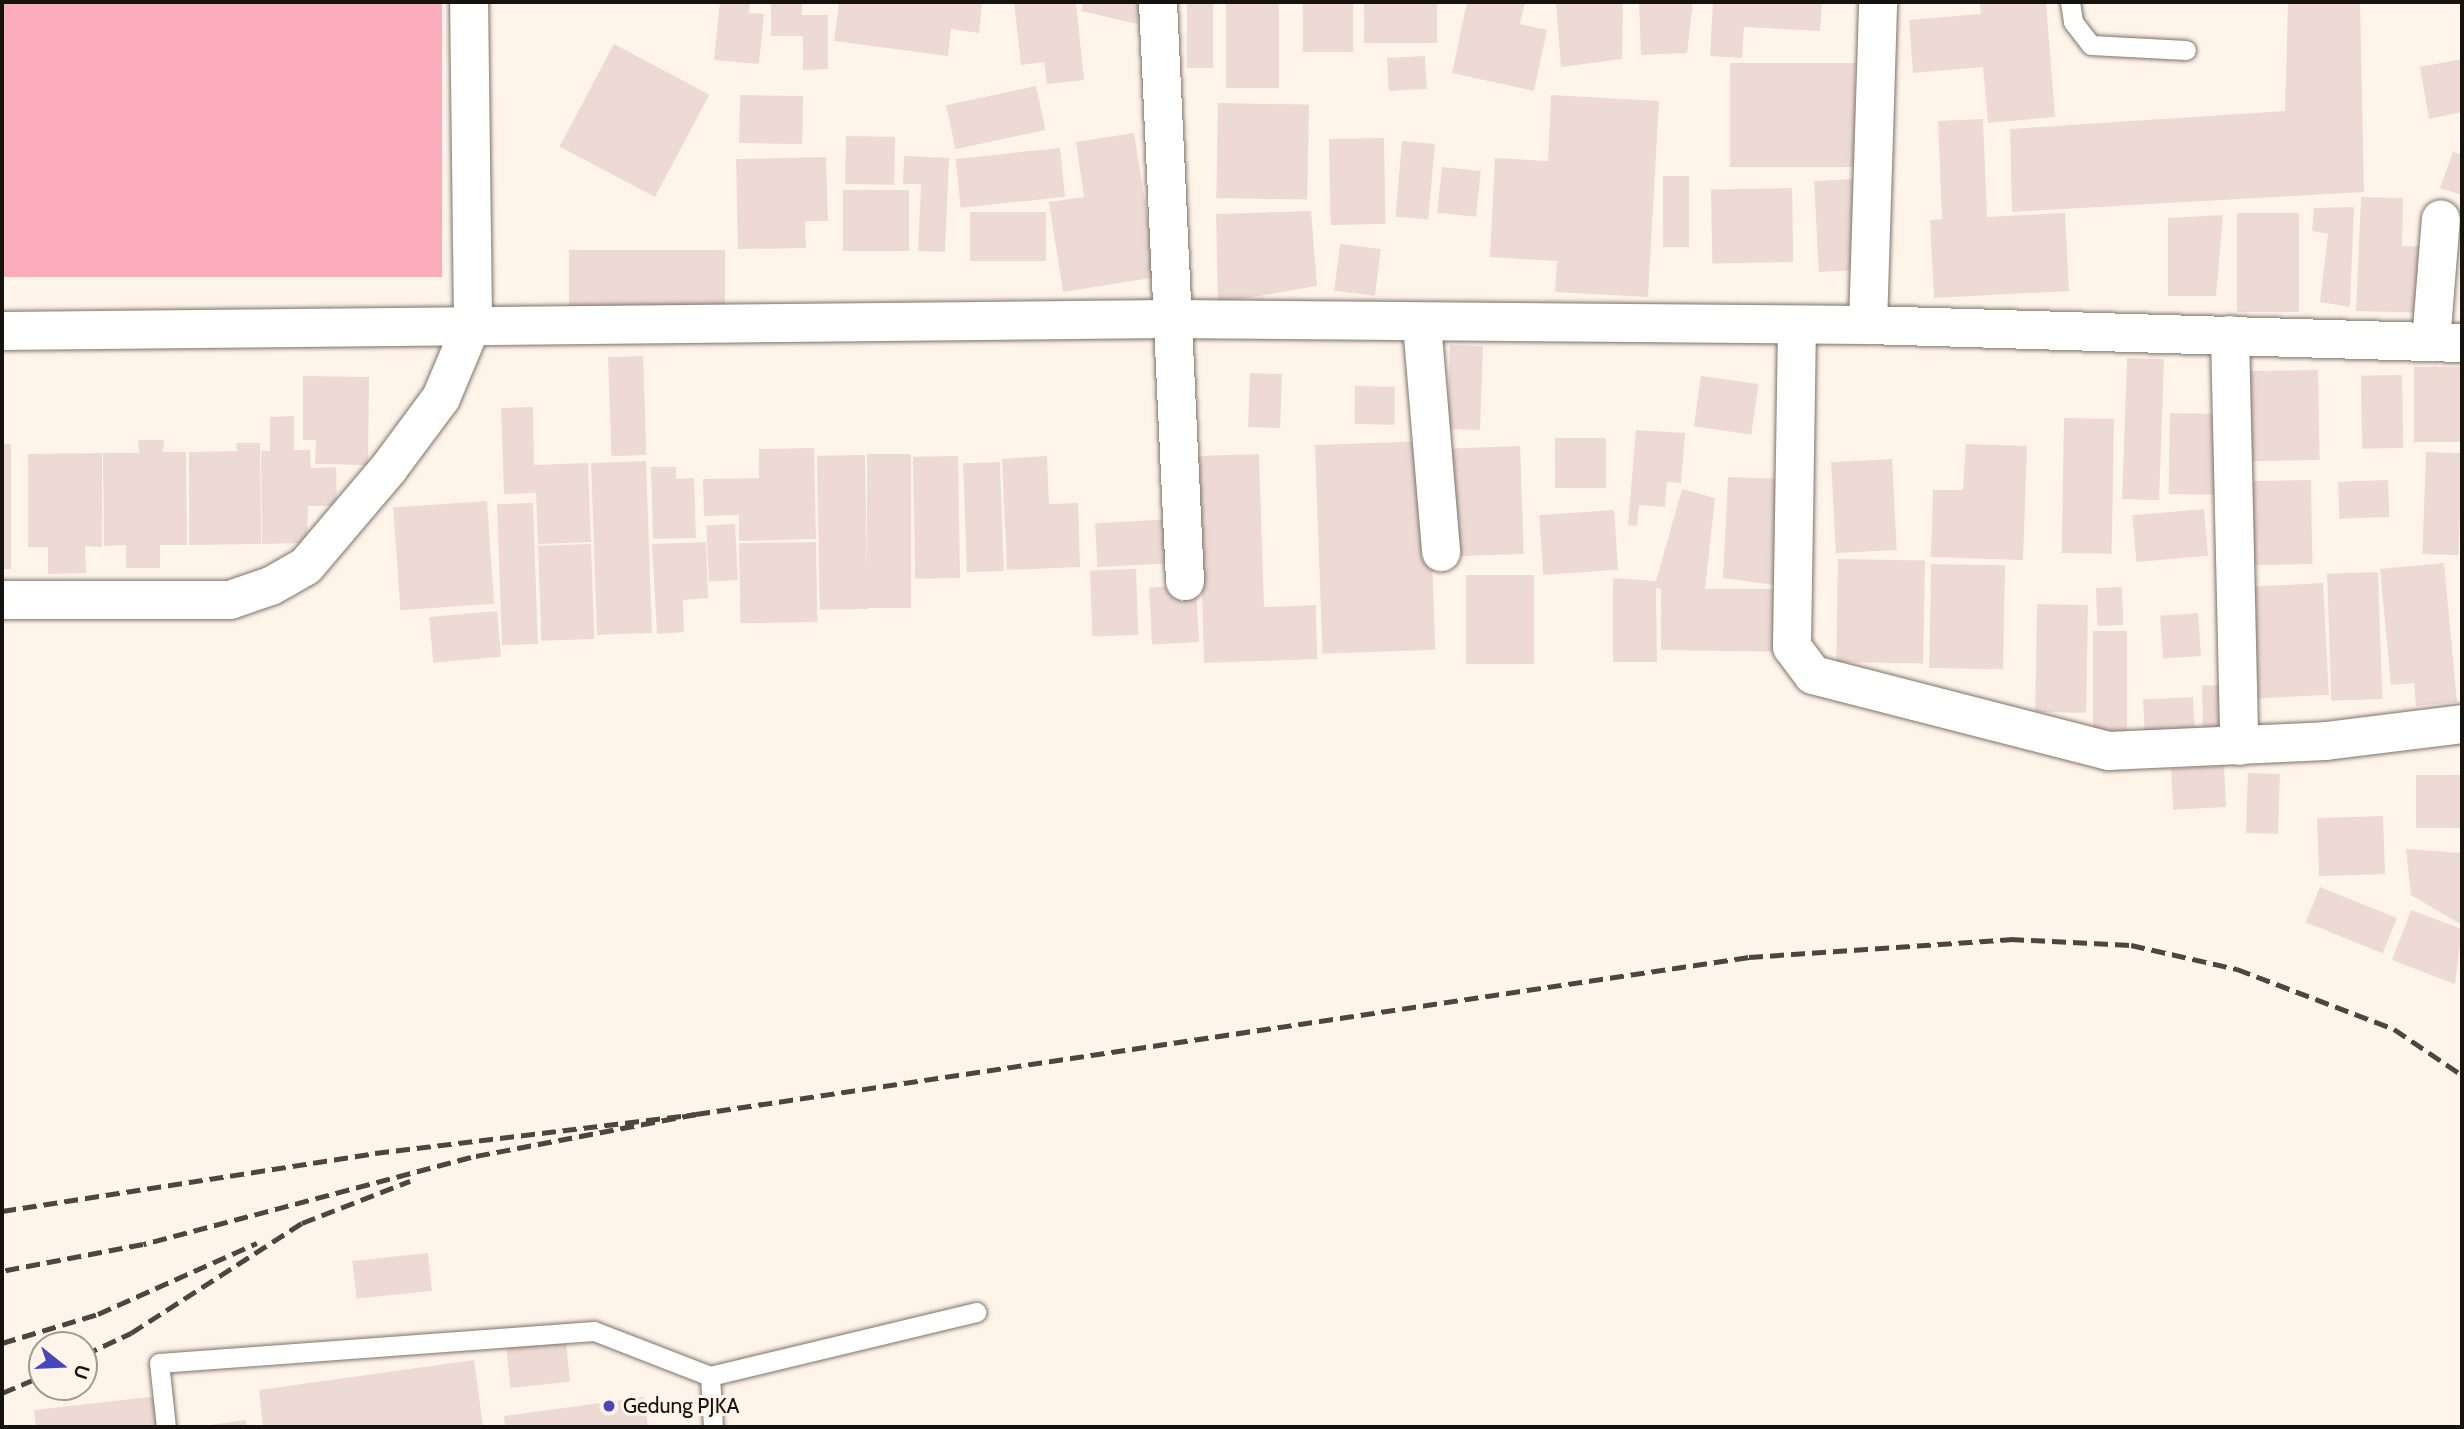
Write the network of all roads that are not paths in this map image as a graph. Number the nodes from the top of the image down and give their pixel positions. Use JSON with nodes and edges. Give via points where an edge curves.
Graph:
{"nodes":[{"id":1,"x":470,"y":2,"type":"edge"},
{"id":2,"x":1158,"y":2,"type":"edge"},
{"id":3,"x":1878,"y":2,"type":"edge"},
{"id":4,"x":2070,"y":2,"type":"edge"},
{"id":5,"x":2186,"y":50,"type":"dead end"},
{"id":6,"x":2441,"y":219,"type":"dead end"},
{"id":7,"x":1169,"y":319,"type":"junction"},
{"id":8,"x":473,"y":323,"type":"junction"},
{"id":9,"x":1422,"y":324,"type":"junction"},
{"id":10,"x":1797,"y":326,"type":"junction"},
{"id":11,"x":1868,"y":326,"type":"junction"},
{"id":12,"x":2,"y":331,"type":"edge"},
{"id":13,"x":2230,"y":335,"type":"junction"},
{"id":14,"x":2446,"y":343,"type":"edge"},
{"id":15,"x":1441,"y":552,"type":"dead end"},
{"id":16,"x":1185,"y":581,"type":"dead end"},
{"id":17,"x":2,"y":600,"type":"edge"},
{"id":18,"x":2462,"y":724,"type":"edge"},
{"id":19,"x":2239,"y":746,"type":"junction"},
{"id":20,"x":976,"y":1312,"type":"dead end"},
{"id":21,"x":710,"y":1376,"type":"junction"},
{"id":22,"x":166,"y":1427,"type":"edge"},
{"id":23,"x":713,"y":1427,"type":"edge"}],
"edges":[{"from":1,"to":8,"type":"street"},
{"from":2,"to":7,"type":"street"},
{"from":3,"to":11,"type":"street"},
{"from":4,"to":5,"type":"lane","via":[[2073,22],[2091,45]]},
{"from":6,"to":14,"type":"street"},
{"from":7,"to":8,"type":"street"},
{"from":7,"to":9,"type":"street"},
{"from":7,"to":16,"type":"street"},
{"from":8,"to":12,"type":"street"},
{"from":8,"to":17,"type":"street","via":[[441,398],[306,566],[230,600]]},
{"from":9,"to":10,"type":"street"},
{"from":9,"to":15,"type":"street"},
{"from":10,"to":11,"type":"street"},
{"from":10,"to":19,"type":"street","via":[[1792,647],[1799,663],[1840,687],[2062,743],[2108,751]]},
{"from":11,"to":13,"type":"street"},
{"from":13,"to":14,"type":"street"},
{"from":13,"to":19,"type":"street"},
{"from":18,"to":19,"type":"street"},
{"from":20,"to":21,"type":"lane"},
{"from":21,"to":22,"type":"lane","via":[[594,1331],[159,1363]]},
{"from":21,"to":23,"type":"lane"}]}
